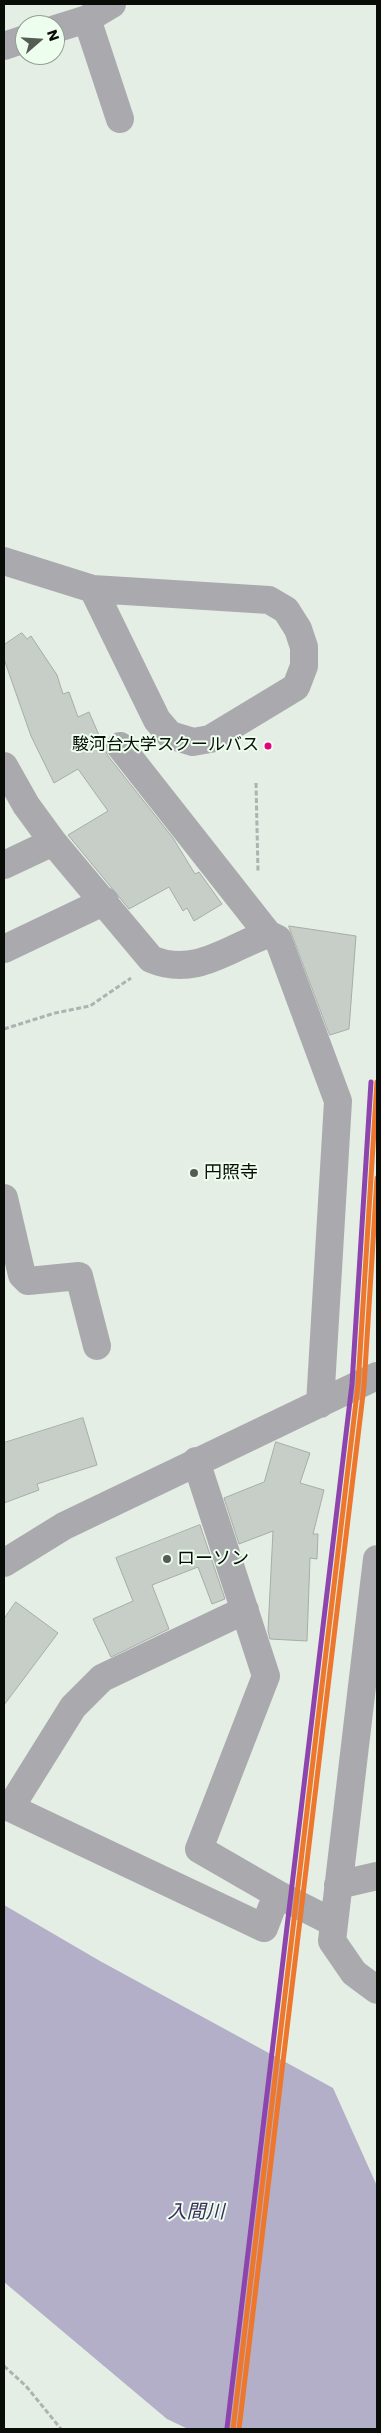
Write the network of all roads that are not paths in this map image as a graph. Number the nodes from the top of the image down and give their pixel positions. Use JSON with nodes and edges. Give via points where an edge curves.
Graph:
{"nodes":[{"id":1,"x":112,"y":4,"type":"edge"},
{"id":2,"x":87,"y":19,"type":"junction"},
{"id":3,"x":65,"y":26,"type":"edge"},
{"id":4,"x":120,"y":118,"type":"dead end"},
{"id":5,"x":4,"y":561,"type":"edge"},
{"id":6,"x":93,"y":589,"type":"junction"},
{"id":7,"x":120,"y":746,"type":"dead end"},
{"id":8,"x":4,"y":766,"type":"edge"},
{"id":9,"x":53,"y":842,"type":"junction"},
{"id":10,"x":4,"y":865,"type":"edge"},
{"id":11,"x":105,"y":902,"type":"junction"},
{"id":12,"x":268,"y":934,"type":"junction"},
{"id":13,"x":4,"y":949,"type":"edge"},
{"id":14,"x":4,"y":1198,"type":"edge"},
{"id":15,"x":98,"y":1346,"type":"dead end"},
{"id":16,"x":377,"y":1376,"type":"edge"},
{"id":17,"x":320,"y":1404,"type":"junction"},
{"id":18,"x":196,"y":1461,"type":"junction"},
{"id":19,"x":377,"y":1560,"type":"edge"},
{"id":20,"x":4,"y":1563,"type":"edge"},
{"id":21,"x":245,"y":1610,"type":"junction"},
{"id":22,"x":369,"y":1698,"type":"edge"},
{"id":23,"x":7,"y":1807,"type":"edge"},
{"id":24,"x":377,"y":1876,"type":"edge"},
{"id":25,"x":338,"y":1885,"type":"junction"},
{"id":26,"x":278,"y":1894,"type":"junction"},
{"id":27,"x":334,"y":1922,"type":"junction"},
{"id":28,"x":377,"y":1990,"type":"edge"}],
"edges":[{"from":1,"to":2,"type":"street"},
{"from":2,"to":3,"type":"street"},
{"from":2,"to":4,"type":"street"},
{"from":5,"to":6,"type":"street"},
{"from":6,"to":6,"type":"street","via":[[269,600],[286,610],[304,647],[304,666],[296,687],[210,739],[193,742],[170,736],[157,720]]},
{"from":7,"to":12,"type":"street"},
{"from":8,"to":9,"type":"street","via":[[26,805]]},
{"from":9,"to":10,"type":"street"},
{"from":9,"to":11,"type":"street"},
{"from":11,"to":12,"type":"street","via":[[151,959],[157,961],[205,962]]},
{"from":11,"to":13,"type":"street"},
{"from":12,"to":17,"type":"street","via":[[278,939],[338,1101]]},
{"from":14,"to":15,"type":"street","via":[[22,1275],[28,1281],[79,1276]]},
{"from":16,"to":17,"type":"street"},
{"from":17,"to":18,"type":"street"},
{"from":18,"to":20,"type":"street","via":[[64,1526]]},
{"from":18,"to":21,"type":"street"},
{"from":19,"to":22,"type":"street"},
{"from":21,"to":23,"type":"street","via":[[102,1678],[74,1707]]},
{"from":21,"to":26,"type":"street","via":[[266,1676],[199,1849]]},
{"from":22,"to":25,"type":"street"},
{"from":23,"to":26,"type":"street","via":[[264,1928]]},
{"from":24,"to":25,"type":"street"},
{"from":25,"to":27,"type":"street"},
{"from":26,"to":27,"type":"street"},
{"from":27,"to":28,"type":"street","via":[[332,1941],[354,1973]]}]}
